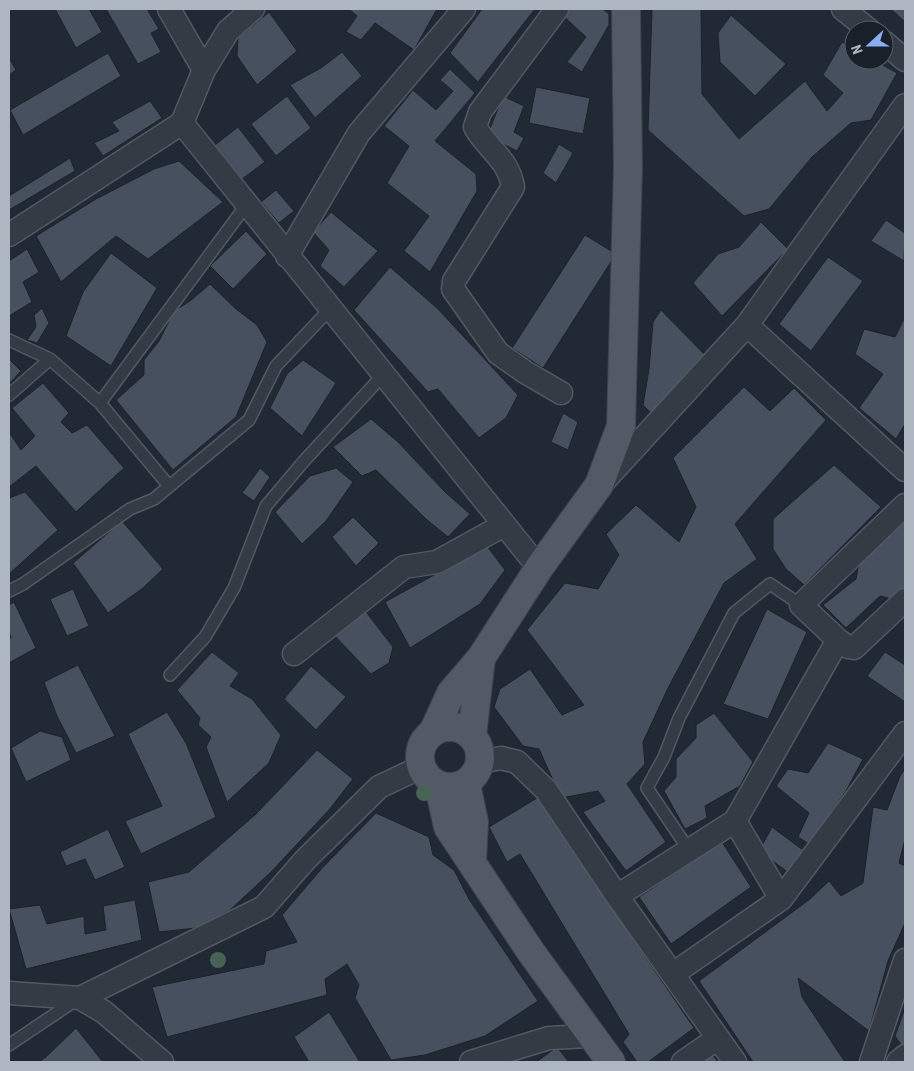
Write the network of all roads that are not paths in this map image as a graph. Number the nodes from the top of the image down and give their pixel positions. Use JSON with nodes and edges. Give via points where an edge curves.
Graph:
{"nodes":[{"id":1,"x":169,"y":9,"type":"edge"},
{"id":2,"x":253,"y":9,"type":"edge"},
{"id":3,"x":464,"y":9,"type":"edge"},
{"id":4,"x":557,"y":9,"type":"edge"},
{"id":5,"x":626,"y":9,"type":"edge"},
{"id":6,"x":843,"y":9,"type":"edge"},
{"id":7,"x":857,"y":20,"type":"edge"},
{"id":8,"x":894,"y":51,"type":"edge"},
{"id":9,"x":905,"y":60,"type":"edge"},
{"id":10,"x":204,"y":70,"type":"junction"},
{"id":11,"x":905,"y":105,"type":"edge"},
{"id":12,"x":182,"y":123,"type":"junction"},
{"id":13,"x":247,"y":204,"type":"junction"},
{"id":14,"x":9,"y":235,"type":"edge"},
{"id":15,"x":287,"y":256,"type":"junction"},
{"id":16,"x":330,"y":309,"type":"junction"},
{"id":17,"x":747,"y":325,"type":"junction"},
{"id":18,"x":9,"y":340,"type":"edge"},
{"id":19,"x":50,"y":360,"type":"junction"},
{"id":20,"x":383,"y":375,"type":"junction"},
{"id":21,"x":561,"y":393,"type":"dead end"},
{"id":22,"x":9,"y":395,"type":"edge"},
{"id":23,"x":100,"y":403,"type":"junction"},
{"id":24,"x":905,"y":470,"type":"edge"},
{"id":25,"x":600,"y":485,"type":"junction"},
{"id":26,"x":169,"y":486,"type":"junction"},
{"id":27,"x":905,"y":505,"type":"edge"},
{"id":28,"x":504,"y":525,"type":"junction"},
{"id":29,"x":539,"y":568,"type":"junction"},
{"id":30,"x":9,"y":591,"type":"edge"},
{"id":31,"x":905,"y":600,"type":"edge"},
{"id":32,"x":802,"y":605,"type":"junction"},
{"id":33,"x":838,"y":640,"type":"junction"},
{"id":34,"x":294,"y":654,"type":"dead end"},
{"id":35,"x":482,"y":658,"type":"junction"},
{"id":36,"x":170,"y":675,"type":"dead end"},
{"id":37,"x":434,"y":730,"type":"junction"},
{"id":38,"x":905,"y":733,"type":"edge"},
{"id":39,"x":472,"y":736,"type":"junction"},
{"id":40,"x":421,"y":767,"type":"junction"},
{"id":41,"x":473,"y":773,"type":"junction"},
{"id":42,"x":439,"y":786,"type":"junction"},
{"id":43,"x":735,"y":821,"type":"junction"},
{"id":44,"x":689,"y":850,"type":"junction"},
{"id":45,"x":472,"y":861,"type":"junction"},
{"id":46,"x":617,"y":896,"type":"junction"},
{"id":47,"x":781,"y":899,"type":"junction"},
{"id":48,"x":905,"y":960,"type":"edge"},
{"id":49,"x":672,"y":974,"type":"junction"},
{"id":50,"x":9,"y":993,"type":"edge"},
{"id":51,"x":80,"y":998,"type":"junction"},
{"id":52,"x":589,"y":1036,"type":"junction"},
{"id":53,"x":718,"y":1038,"type":"junction"},
{"id":54,"x":9,"y":1045,"type":"edge"},
{"id":55,"x":905,"y":1056,"type":"edge"},
{"id":56,"x":162,"y":1062,"type":"edge"},
{"id":57,"x":471,"y":1062,"type":"edge"},
{"id":58,"x":611,"y":1062,"type":"edge"},
{"id":59,"x":683,"y":1062,"type":"edge"},
{"id":60,"x":735,"y":1062,"type":"edge"},
{"id":61,"x":871,"y":1062,"type":"edge"},
{"id":62,"x":898,"y":1062,"type":"edge"}],
"edges":[{"from":1,"to":10,"type":"street"},
{"from":2,"to":10,"type":"street","via":[[228,31]]},
{"from":3,"to":15,"type":"street","via":[[359,133]]},
{"from":4,"to":21,"type":"street","via":[[480,112],[475,127],[482,140],[500,156],[510,173],[513,187],[454,281],[453,289],[498,353]]},
{"from":5,"to":25,"type":"main road","via":[[628,166],[621,426]]},
{"from":6,"to":7,"type":"street"},
{"from":8,"to":9,"type":"street"},
{"from":10,"to":12,"type":"street"},
{"from":11,"to":17,"type":"street"},
{"from":12,"to":13,"type":"street"},
{"from":12,"to":14,"type":"street"},
{"from":13,"to":15,"type":"street"},
{"from":13,"to":23,"type":"lane"},
{"from":15,"to":16,"type":"street"},
{"from":16,"to":20,"type":"street"},
{"from":16,"to":26,"type":"lane","via":[[276,366],[249,420]]},
{"from":17,"to":24,"type":"street"},
{"from":17,"to":25,"type":"street"},
{"from":18,"to":19,"type":"lane"},
{"from":19,"to":22,"type":"lane"},
{"from":19,"to":23,"type":"lane"},
{"from":20,"to":28,"type":"street"},
{"from":20,"to":36,"type":"lane","via":[[266,506],[234,588],[205,638]]},
{"from":23,"to":26,"type":"lane"},
{"from":25,"to":29,"type":"main road"},
{"from":26,"to":30,"type":"lane","via":[[154,499],[130,509]]},
{"from":27,"to":32,"type":"street"},
{"from":28,"to":29,"type":"street"},
{"from":28,"to":34,"type":"street","via":[[437,562],[404,568]]},
{"from":29,"to":35,"type":"main road"},
{"from":31,"to":33,"type":"street","via":[[854,648]]},
{"from":32,"to":33,"type":"street"},
{"from":32,"to":44,"type":"lane","via":[[770,584],[734,613],[647,788]]},
{"from":33,"to":43,"type":"street"},
{"from":35,"to":37,"type":"main road","via":[[450,693]]},
{"from":35,"to":39,"type":"main road"},
{"from":37,"to":39,"type":"main road","via":[[448,726],[461,728]]},
{"from":37,"to":40,"type":"main road","via":[[424,740],[420,753]]},
{"from":38,"to":47,"type":"street"},
{"from":39,"to":41,"type":"main road","via":[[479,748]]},
{"from":40,"to":42,"type":"main road"},
{"from":40,"to":51,"type":"street","via":[[379,787],[305,860],[264,907]]},
{"from":41,"to":42,"type":"main road","via":[[453,788]]},
{"from":41,"to":45,"type":"main road"},
{"from":41,"to":46,"type":"street","via":[[501,758],[517,762],[546,790]]},
{"from":42,"to":45,"type":"main road","via":[[448,827]]},
{"from":43,"to":44,"type":"street"},
{"from":43,"to":47,"type":"street"},
{"from":44,"to":46,"type":"street"},
{"from":45,"to":52,"type":"main road"},
{"from":46,"to":49,"type":"street"},
{"from":47,"to":49,"type":"street"},
{"from":48,"to":61,"type":"street"},
{"from":49,"to":53,"type":"street"},
{"from":50,"to":51,"type":"street"},
{"from":51,"to":54,"type":"lane"},
{"from":51,"to":56,"type":"street","via":[[104,1012]]},
{"from":52,"to":57,"type":"street","via":[[549,1038]]},
{"from":52,"to":58,"type":"main road"},
{"from":53,"to":59,"type":"street"},
{"from":53,"to":60,"type":"street"},
{"from":55,"to":62,"type":"street"}]}
